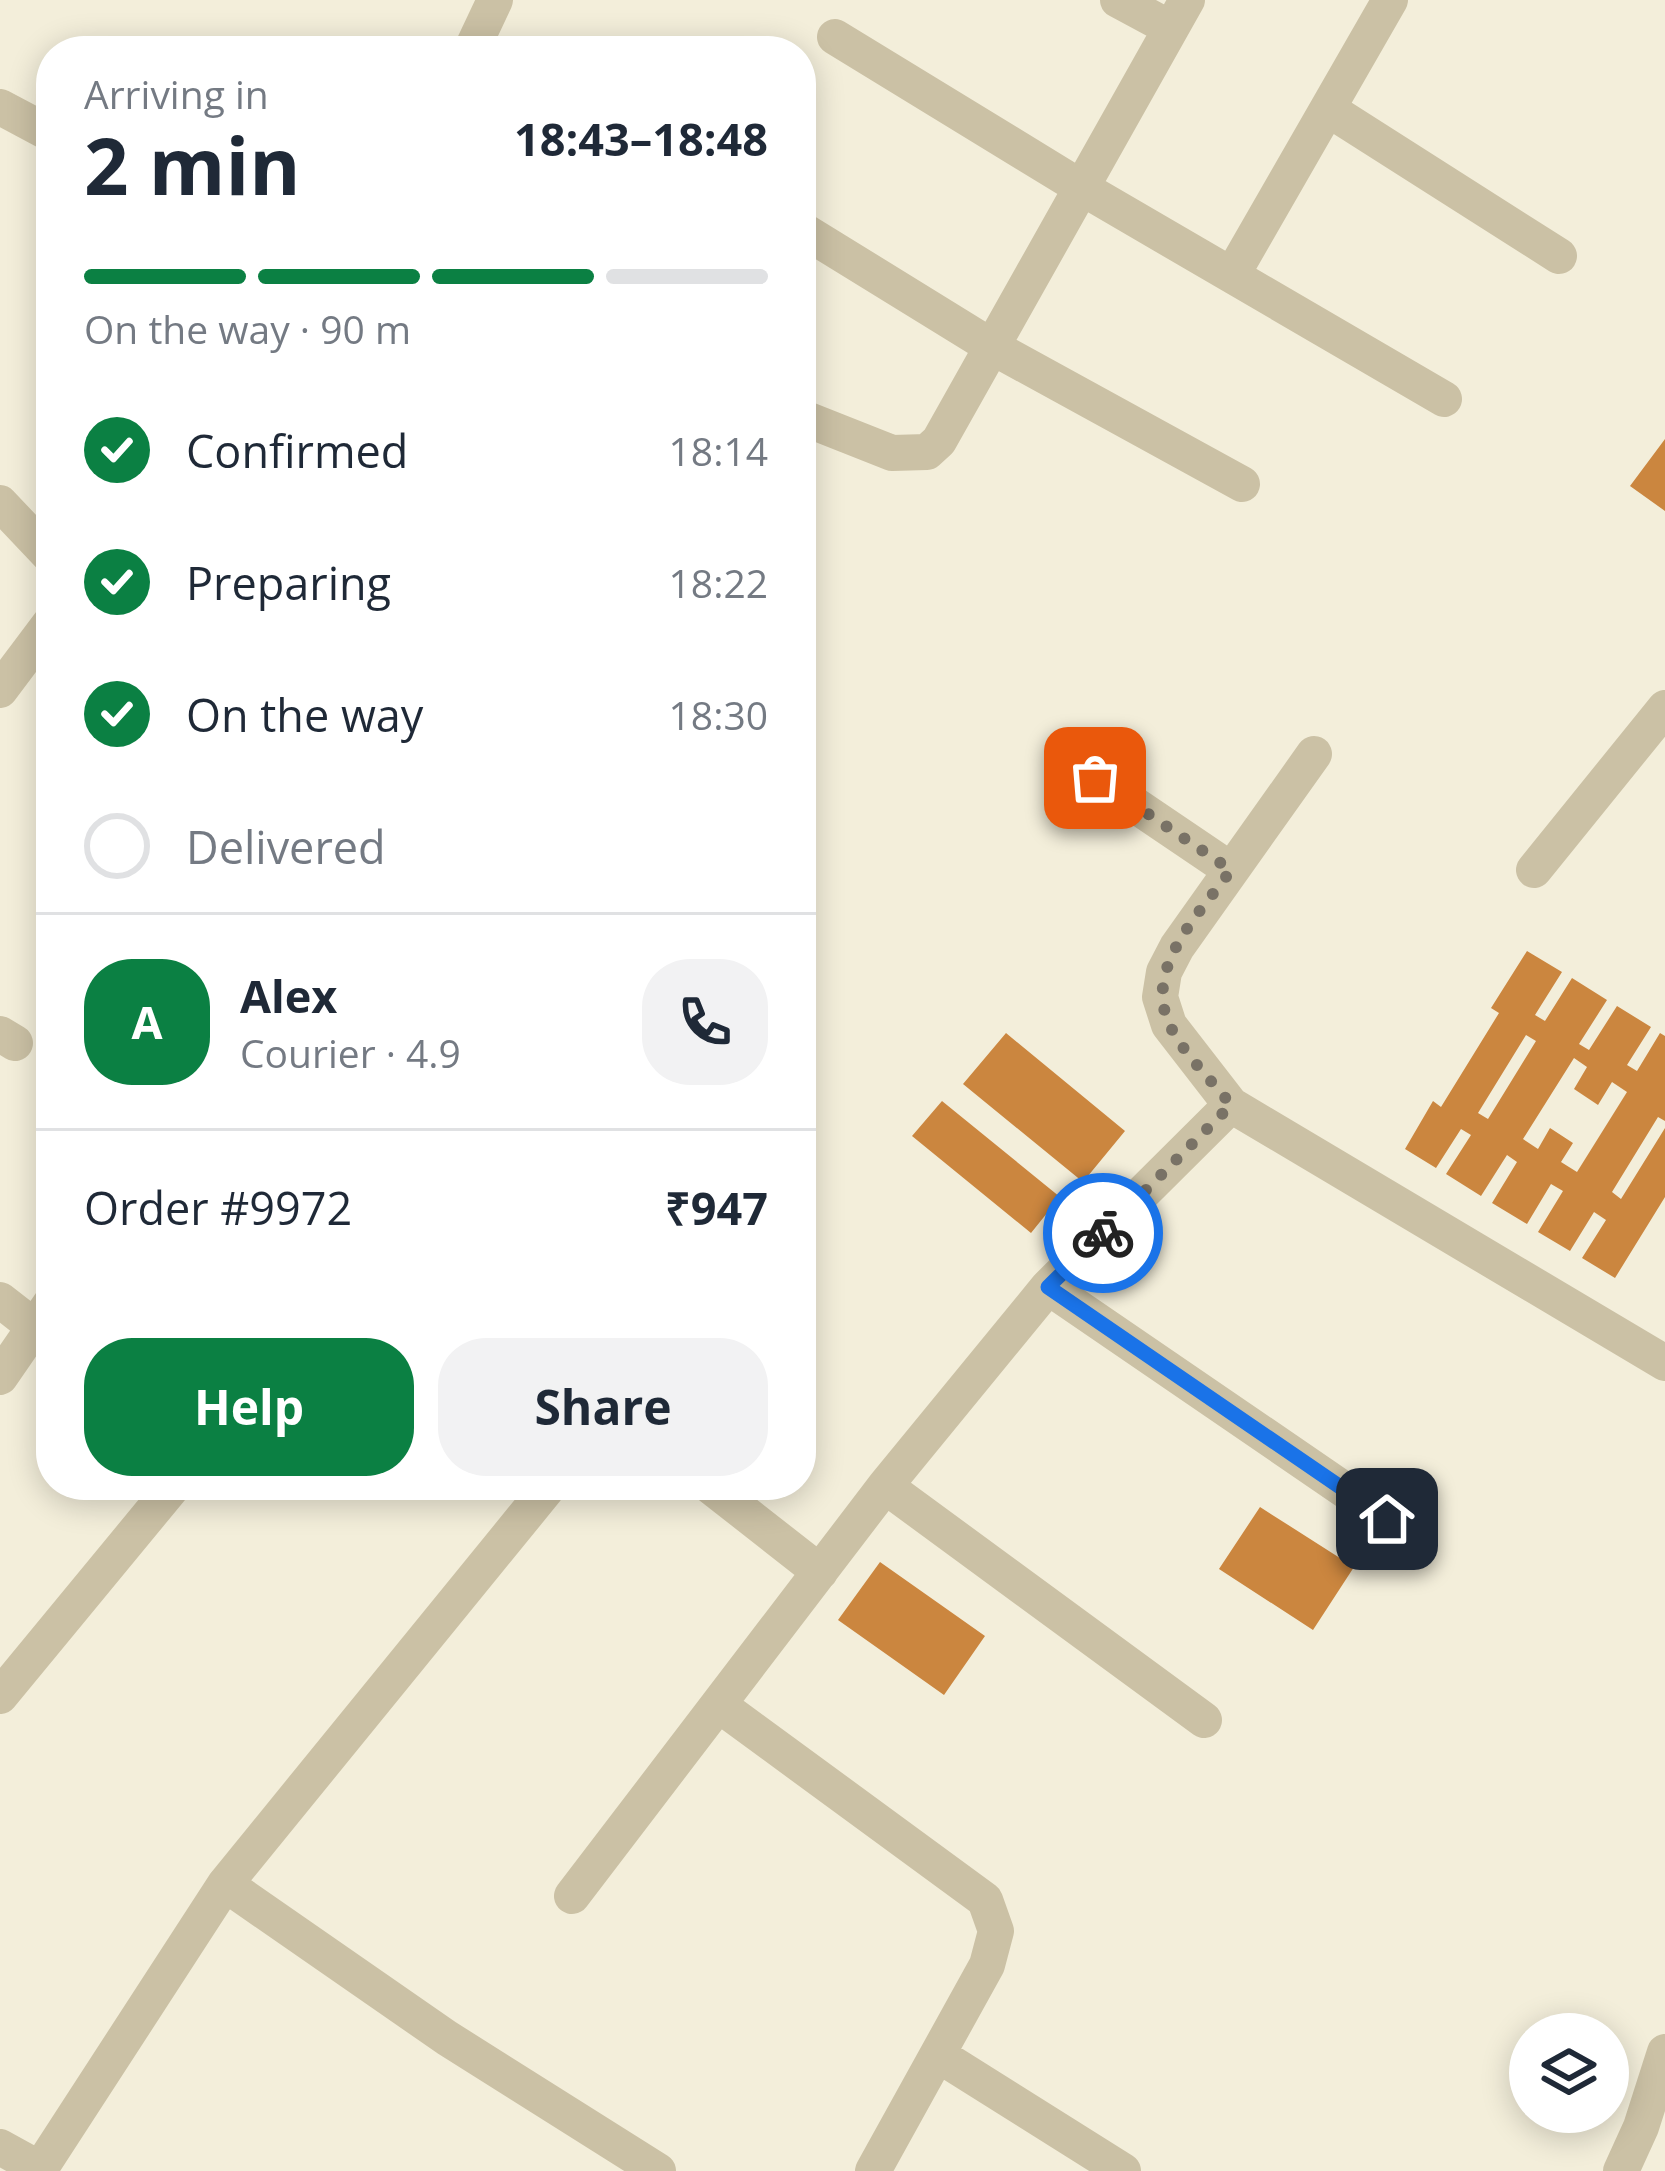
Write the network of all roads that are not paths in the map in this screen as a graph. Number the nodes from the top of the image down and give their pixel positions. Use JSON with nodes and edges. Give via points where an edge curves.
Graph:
{"nodes":[{"id":1,"x":495,"y":0,"type":"edge"},
{"id":2,"x":1118,"y":0,"type":"edge"},
{"id":3,"x":1390,"y":0,"type":"edge"},
{"id":4,"x":1179,"y":14,"type":"edge"},
{"id":5,"x":478,"y":36,"type":"edge"},
{"id":6,"x":835,"y":37,"type":"dead end"},
{"id":7,"x":0,"y":107,"type":"edge"},
{"id":8,"x":1328,"y":109,"type":"junction"},
{"id":9,"x":36,"y":126,"type":"edge"},
{"id":10,"x":1082,"y":188,"type":"junction"},
{"id":11,"x":816,"y":238,"type":"edge"},
{"id":12,"x":1559,"y":256,"type":"dead end"},
{"id":13,"x":1232,"y":275,"type":"junction"},
{"id":14,"x":994,"y":348,"type":"junction"},
{"id":15,"x":1444,"y":399,"type":"dead end"},
{"id":16,"x":816,"y":423,"type":"edge"},
{"id":17,"x":1242,"y":484,"type":"dead end"},
{"id":18,"x":0,"y":503,"type":"edge"},
{"id":19,"x":36,"y":541,"type":"edge"},
{"id":20,"x":36,"y":642,"type":"edge"},
{"id":21,"x":0,"y":690,"type":"edge"},
{"id":22,"x":1665,"y":708,"type":"edge"},
{"id":23,"x":1314,"y":754,"type":"dead end"},
{"id":24,"x":1095,"y":778,"type":"dead end"},
{"id":25,"x":1231,"y":870,"type":"junction"},
{"id":26,"x":1534,"y":870,"type":"dead end"},
{"id":27,"x":1231,"y":1105,"type":"junction"},
{"id":28,"x":1048,"y":1287,"type":"junction"},
{"id":29,"x":0,"y":1300,"type":"edge"},
{"id":30,"x":36,"y":1313,"type":"edge"},
{"id":31,"x":36,"y":1327,"type":"edge"},
{"id":32,"x":1665,"y":1363,"type":"edge"},
{"id":33,"x":0,"y":1377,"type":"edge"},
{"id":34,"x":885,"y":1486,"type":"junction"},
{"id":35,"x":162,"y":1500,"type":"edge"},
{"id":36,"x":538,"y":1500,"type":"edge"},
{"id":37,"x":728,"y":1500,"type":"edge"},
{"id":38,"x":1387,"y":1519,"type":"dead end"},
{"id":39,"x":820,"y":1572,"type":"junction"},
{"id":40,"x":0,"y":1696,"type":"edge"},
{"id":41,"x":719,"y":1705,"type":"junction"},
{"id":42,"x":1204,"y":1720,"type":"dead end"},
{"id":43,"x":225,"y":1884,"type":"junction"},
{"id":44,"x":572,"y":1896,"type":"dead end"},
{"id":45,"x":1665,"y":2052,"type":"edge"},
{"id":46,"x":940,"y":2056,"type":"junction"},
{"id":47,"x":0,"y":2147,"type":"edge"},
{"id":48,"x":40,"y":2170,"type":"edge"},
{"id":49,"x":658,"y":2171,"type":"edge"},
{"id":50,"x":873,"y":2171,"type":"edge"},
{"id":51,"x":1124,"y":2171,"type":"edge"},
{"id":52,"x":1621,"y":2171,"type":"edge"}],
"edges":[{"from":1,"to":5,"type":"street"},
{"from":2,"to":4,"type":"street"},
{"from":3,"to":8,"type":"street"},
{"from":4,"to":10,"type":"street"},
{"from":6,"to":10,"type":"street"},
{"from":7,"to":9,"type":"street"},
{"from":8,"to":12,"type":"street"},
{"from":8,"to":13,"type":"street"},
{"from":10,"to":13,"type":"street"},
{"from":10,"to":14,"type":"street"},
{"from":11,"to":14,"type":"street"},
{"from":13,"to":15,"type":"street"},
{"from":14,"to":16,"type":"street","via":[[927,452],[892,453]]},
{"from":14,"to":17,"type":"street"},
{"from":18,"to":19,"type":"street"},
{"from":20,"to":21,"type":"street"},
{"from":22,"to":26,"type":"street"},
{"from":23,"to":25,"type":"street"},
{"from":24,"to":25,"type":"street"},
{"from":25,"to":27,"type":"street","via":[[1178,946],[1160,997],[1169,1025]]},
{"from":27,"to":28,"type":"street"},
{"from":27,"to":32,"type":"street"},
{"from":28,"to":34,"type":"street"},
{"from":28,"to":38,"type":"street"},
{"from":29,"to":30,"type":"street"},
{"from":31,"to":33,"type":"street"},
{"from":34,"to":39,"type":"street"},
{"from":34,"to":42,"type":"street"},
{"from":35,"to":40,"type":"street"},
{"from":36,"to":43,"type":"street"},
{"from":37,"to":39,"type":"street"},
{"from":39,"to":41,"type":"street"},
{"from":41,"to":44,"type":"street"},
{"from":41,"to":46,"type":"street","via":[[985,1900],[996,1931],[988,1966]]},
{"from":43,"to":48,"type":"street"},
{"from":43,"to":49,"type":"street"},
{"from":45,"to":52,"type":"street"},
{"from":46,"to":50,"type":"street"},
{"from":46,"to":51,"type":"street"},
{"from":47,"to":48,"type":"street"}]}
